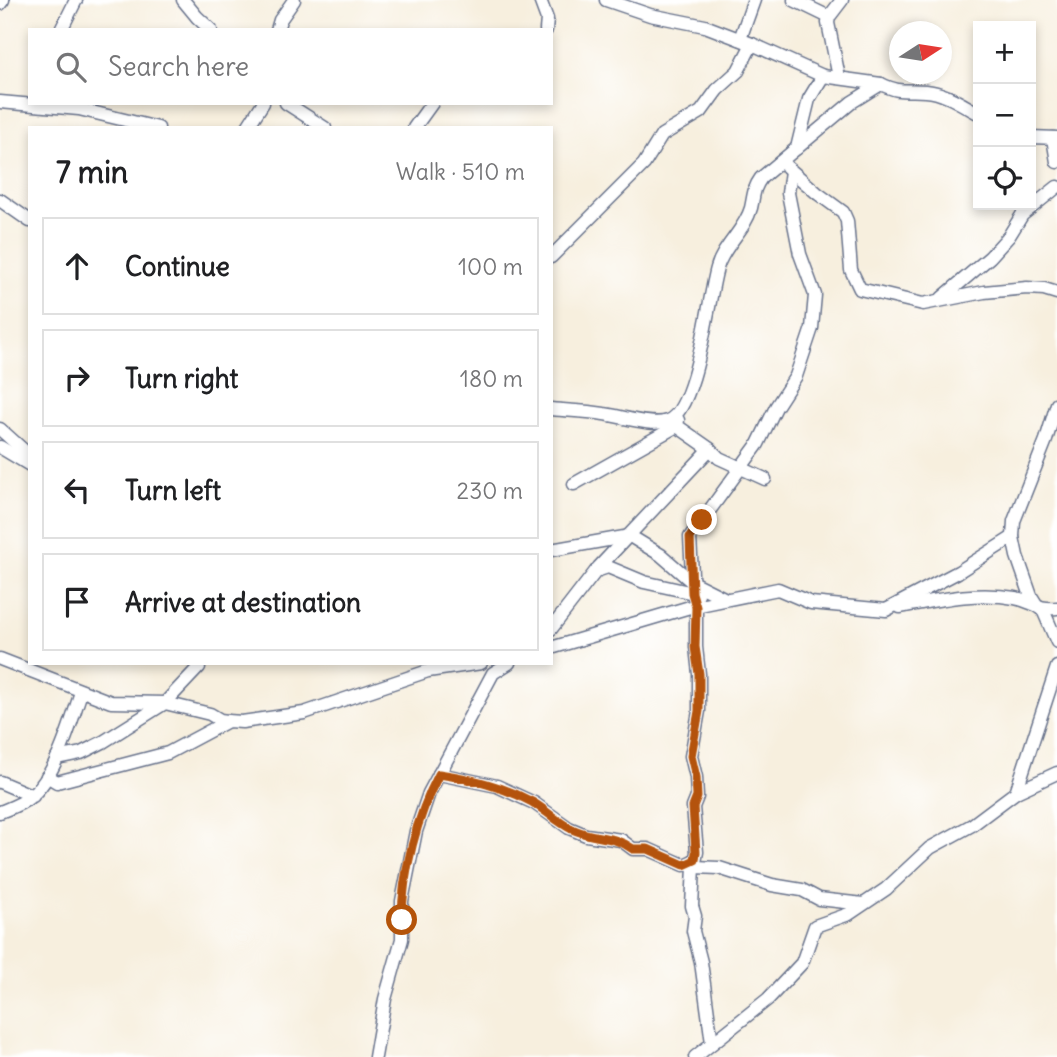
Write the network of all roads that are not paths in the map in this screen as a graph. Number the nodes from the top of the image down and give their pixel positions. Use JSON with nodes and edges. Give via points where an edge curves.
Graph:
{"nodes":[{"id":1,"x":76,"y":0,"type":"edge"},
{"id":2,"x":183,"y":0,"type":"edge"},
{"id":3,"x":293,"y":0,"type":"edge"},
{"id":4,"x":540,"y":0,"type":"edge"},
{"id":5,"x":607,"y":0,"type":"edge"},
{"id":6,"x":754,"y":0,"type":"edge"},
{"id":7,"x":794,"y":0,"type":"edge"},
{"id":8,"x":842,"y":0,"type":"edge"},
{"id":9,"x":829,"y":17,"type":"junction"},
{"id":10,"x":62,"y":28,"type":"edge"},
{"id":11,"x":209,"y":28,"type":"edge"},
{"id":12,"x":278,"y":28,"type":"edge"},
{"id":13,"x":546,"y":28,"type":"edge"},
{"id":14,"x":746,"y":41,"type":"junction"},
{"id":15,"x":823,"y":76,"type":"junction"},
{"id":16,"x":839,"y":77,"type":"junction"},
{"id":17,"x":881,"y":84,"type":"junction"},
{"id":18,"x":0,"y":102,"type":"edge"},
{"id":19,"x":28,"y":104,"type":"edge"},
{"id":20,"x":41,"y":105,"type":"edge"},
{"id":21,"x":262,"y":105,"type":"edge"},
{"id":22,"x":289,"y":105,"type":"edge"},
{"id":23,"x":431,"y":105,"type":"edge"},
{"id":24,"x":973,"y":110,"type":"edge"},
{"id":25,"x":144,"y":126,"type":"edge"},
{"id":26,"x":248,"y":126,"type":"edge"},
{"id":27,"x":322,"y":126,"type":"edge"},
{"id":28,"x":415,"y":126,"type":"edge"},
{"id":29,"x":1036,"y":138,"type":"edge"},
{"id":30,"x":1055,"y":138,"type":"edge"},
{"id":31,"x":797,"y":148,"type":"junction"},
{"id":32,"x":782,"y":161,"type":"junction"},
{"id":33,"x":1057,"y":162,"type":"edge"},
{"id":34,"x":791,"y":171,"type":"junction"},
{"id":35,"x":1057,"y":187,"type":"edge"},
{"id":36,"x":0,"y":200,"type":"edge"},
{"id":37,"x":28,"y":220,"type":"edge"},
{"id":38,"x":553,"y":255,"type":"edge"},
{"id":39,"x":1057,"y":293,"type":"edge"},
{"id":40,"x":939,"y":301,"type":"junction"},
{"id":41,"x":1057,"y":404,"type":"edge"},
{"id":42,"x":553,"y":409,"type":"edge"},
{"id":43,"x":678,"y":412,"type":"junction"},
{"id":44,"x":677,"y":426,"type":"junction"},
{"id":45,"x":0,"y":429,"type":"edge"},
{"id":46,"x":0,"y":447,"type":"edge"},
{"id":47,"x":710,"y":449,"type":"junction"},
{"id":48,"x":28,"y":454,"type":"edge"},
{"id":49,"x":28,"y":463,"type":"edge"},
{"id":50,"x":741,"y":467,"type":"junction"},
{"id":51,"x":765,"y":479,"type":"dead end"},
{"id":52,"x":574,"y":484,"type":"dead end"},
{"id":53,"x":631,"y":536,"type":"junction"},
{"id":54,"x":1013,"y":537,"type":"junction"},
{"id":55,"x":553,"y":551,"type":"edge"},
{"id":56,"x":596,"y":572,"type":"junction"},
{"id":57,"x":693,"y":593,"type":"junction"},
{"id":58,"x":726,"y":599,"type":"junction"},
{"id":59,"x":1057,"y":608,"type":"edge"},
{"id":60,"x":886,"y":610,"type":"junction"},
{"id":61,"x":1043,"y":610,"type":"junction"},
{"id":62,"x":553,"y":626,"type":"edge"},
{"id":63,"x":1057,"y":642,"type":"edge"},
{"id":64,"x":553,"y":647,"type":"edge"},
{"id":65,"x":0,"y":659,"type":"edge"},
{"id":66,"x":202,"y":665,"type":"edge"},
{"id":67,"x":468,"y":665,"type":"edge"},
{"id":68,"x":506,"y":665,"type":"edge"},
{"id":69,"x":1057,"y":667,"type":"edge"},
{"id":70,"x":81,"y":692,"type":"junction"},
{"id":71,"x":165,"y":703,"type":"junction"},
{"id":72,"x":228,"y":721,"type":"junction"},
{"id":73,"x":57,"y":758,"type":"junction"},
{"id":74,"x":1057,"y":772,"type":"edge"},
{"id":75,"x":439,"y":774,"type":"junction"},
{"id":76,"x":47,"y":776,"type":"junction"},
{"id":77,"x":0,"y":782,"type":"edge"},
{"id":78,"x":1016,"y":792,"type":"junction"},
{"id":79,"x":29,"y":798,"type":"junction"},
{"id":80,"x":0,"y":807,"type":"edge"},
{"id":81,"x":0,"y":812,"type":"edge"},
{"id":82,"x":694,"y":863,"type":"junction"},
{"id":83,"x":863,"y":904,"type":"junction"},
{"id":84,"x":712,"y":1043,"type":"junction"},
{"id":85,"x":375,"y":1057,"type":"edge"},
{"id":86,"x":695,"y":1057,"type":"edge"}],
"edges":[{"from":1,"to":10,"type":"street"},
{"from":2,"to":11,"type":"street"},
{"from":3,"to":12,"type":"street"},
{"from":4,"to":13,"type":"street"},
{"from":5,"to":14,"type":"street"},
{"from":6,"to":14,"type":"street"},
{"from":7,"to":9,"type":"street"},
{"from":8,"to":9,"type":"street"},
{"from":9,"to":16,"type":"street"},
{"from":14,"to":15,"type":"street"},
{"from":14,"to":38,"type":"street","via":[[738,71],[701,112],[662,135],[644,164]]},
{"from":15,"to":16,"type":"street"},
{"from":15,"to":31,"type":"street","via":[[809,99]]},
{"from":16,"to":17,"type":"street"},
{"from":17,"to":24,"type":"street","via":[[905,93],[927,90]]},
{"from":17,"to":31,"type":"street"},
{"from":18,"to":19,"type":"street"},
{"from":20,"to":25,"type":"street","via":[[79,109]]},
{"from":21,"to":26,"type":"street"},
{"from":22,"to":27,"type":"street"},
{"from":23,"to":28,"type":"street"},
{"from":29,"to":30,"type":"street"},
{"from":30,"to":33,"type":"street"},
{"from":31,"to":32,"type":"street"},
{"from":32,"to":34,"type":"street"},
{"from":32,"to":43,"type":"street","via":[[755,186],[739,234],[718,263],[697,365],[686,402]]},
{"from":34,"to":40,"type":"street","via":[[843,212],[851,270],[860,289],[923,303]]},
{"from":34,"to":50,"type":"street","via":[[788,193],[800,254],[816,295],[814,317],[796,376]]},
{"from":35,"to":40,"type":"street","via":[[1022,215],[990,257]]},
{"from":36,"to":37,"type":"street"},
{"from":39,"to":40,"type":"street","via":[[1027,288]]},
{"from":41,"to":54,"type":"street","via":[[1014,521]]},
{"from":42,"to":43,"type":"street","via":[[660,423],[670,421]]},
{"from":43,"to":44,"type":"street"},
{"from":44,"to":47,"type":"street"},
{"from":44,"to":52,"type":"street"},
{"from":45,"to":48,"type":"street"},
{"from":46,"to":49,"type":"street"},
{"from":47,"to":50,"type":"street"},
{"from":47,"to":53,"type":"street"},
{"from":50,"to":51,"type":"street"},
{"from":50,"to":57,"type":"street","via":[[690,537]]},
{"from":53,"to":55,"type":"street"},
{"from":53,"to":56,"type":"street"},
{"from":53,"to":57,"type":"street","via":[[661,555]]},
{"from":54,"to":60,"type":"street"},
{"from":54,"to":61,"type":"street","via":[[1031,596]]},
{"from":56,"to":57,"type":"street","via":[[608,567],[644,582]]},
{"from":56,"to":62,"type":"street"},
{"from":57,"to":58,"type":"street"},
{"from":57,"to":58,"type":"street"},
{"from":57,"to":64,"type":"street"},
{"from":57,"to":82,"type":"street","via":[[699,711],[691,756],[697,797],[693,807]]},
{"from":58,"to":60,"type":"street","via":[[778,589],[811,603]]},
{"from":59,"to":61,"type":"street"},
{"from":60,"to":61,"type":"street","via":[[967,595],[1017,598]]},
{"from":61,"to":63,"type":"street"},
{"from":65,"to":70,"type":"street"},
{"from":66,"to":71,"type":"street"},
{"from":67,"to":72,"type":"street","via":[[428,671],[304,713]]},
{"from":68,"to":75,"type":"street","via":[[493,673]]},
{"from":69,"to":78,"type":"street"},
{"from":70,"to":71,"type":"street","via":[[111,702]]},
{"from":70,"to":73,"type":"street"},
{"from":71,"to":72,"type":"street"},
{"from":71,"to":73,"type":"street","via":[[103,742]]},
{"from":72,"to":76,"type":"street","via":[[184,747],[152,759],[57,782]]},
{"from":73,"to":76,"type":"street"},
{"from":74,"to":78,"type":"street"},
{"from":75,"to":82,"type":"street","via":[[497,786],[586,835],[621,840],[633,849],[648,849],[684,865]]},
{"from":75,"to":85,"type":"street","via":[[416,831],[402,901],[402,939]]},
{"from":76,"to":79,"type":"street"},
{"from":77,"to":79,"type":"street"},
{"from":78,"to":83,"type":"street","via":[[972,825],[930,848]]},
{"from":79,"to":80,"type":"street"},
{"from":79,"to":81,"type":"street"},
{"from":82,"to":83,"type":"street","via":[[802,890],[819,899]]},
{"from":82,"to":84,"type":"street","via":[[693,931]]},
{"from":83,"to":84,"type":"street","via":[[816,926],[803,963],[768,999]]},
{"from":84,"to":86,"type":"street"}]}
